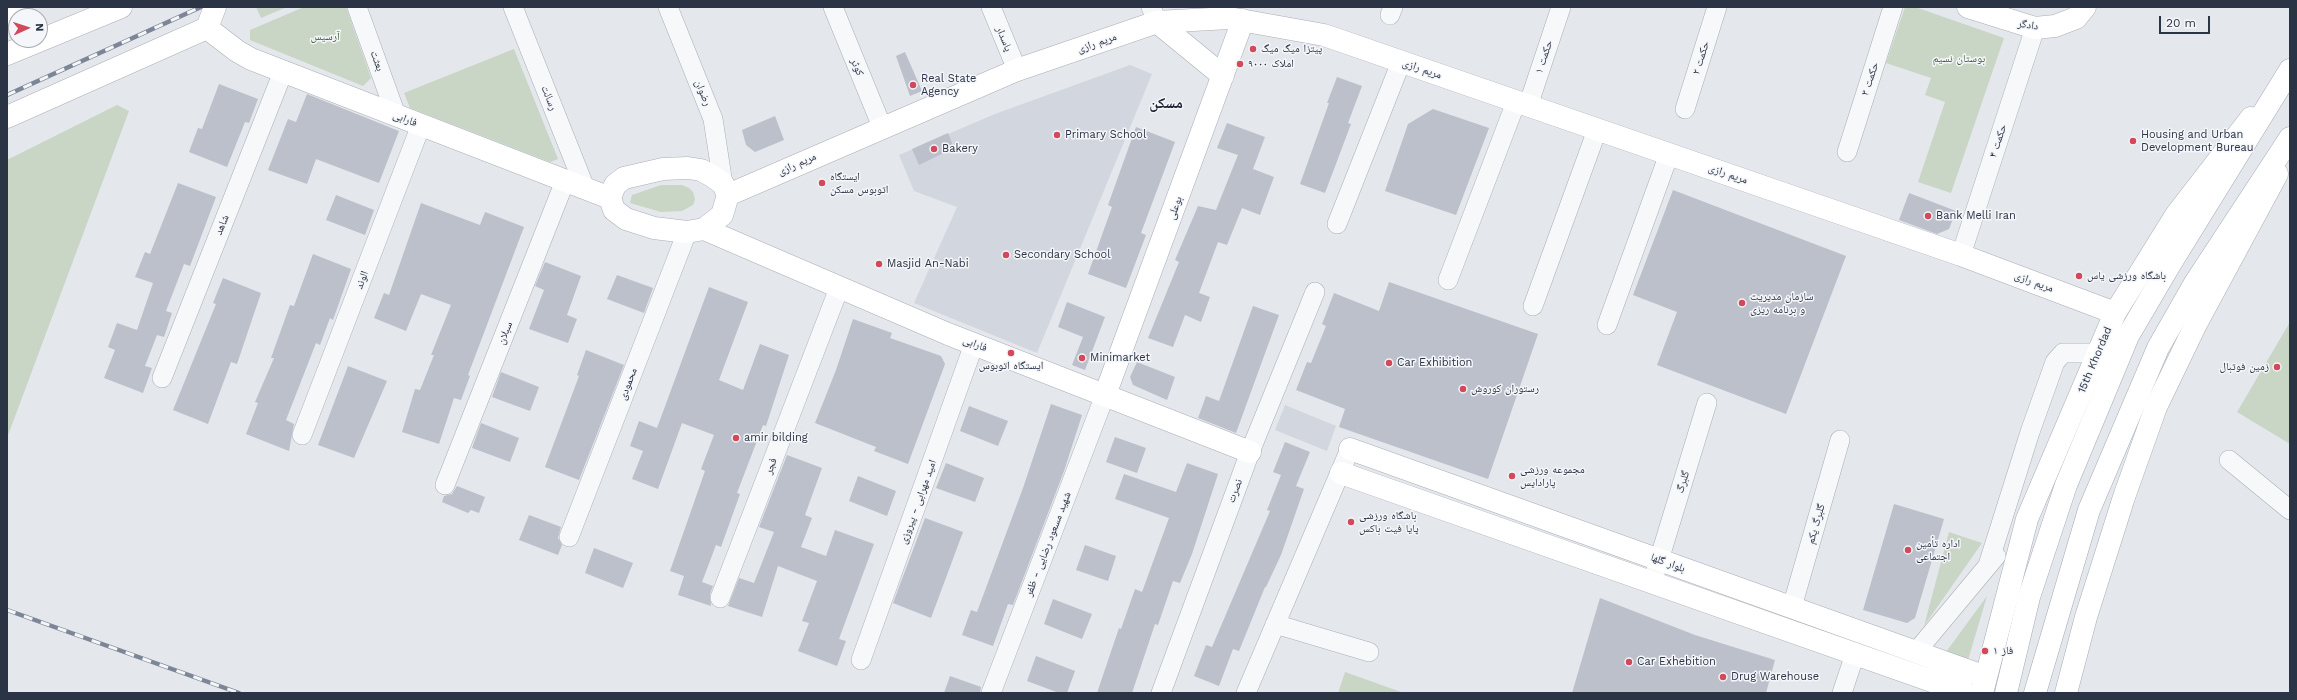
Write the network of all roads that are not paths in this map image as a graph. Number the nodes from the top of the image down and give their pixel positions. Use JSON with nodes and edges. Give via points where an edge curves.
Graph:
{"nodes":[{"id":1,"x":21,"y":7,"type":"edge"},
{"id":2,"x":121,"y":7,"type":"edge"},
{"id":3,"x":215,"y":7,"type":"edge"},
{"id":4,"x":357,"y":7,"type":"edge"},
{"id":5,"x":513,"y":7,"type":"edge"},
{"id":6,"x":668,"y":7,"type":"edge"},
{"id":7,"x":832,"y":7,"type":"edge"},
{"id":8,"x":990,"y":7,"type":"edge"},
{"id":9,"x":1561,"y":7,"type":"edge"},
{"id":10,"x":1717,"y":7,"type":"edge"},
{"id":11,"x":1893,"y":7,"type":"edge"},
{"id":12,"x":1968,"y":7,"type":"edge"},
{"id":13,"x":2085,"y":7,"type":"edge"},
{"id":14,"x":7,"y":13,"type":"edge"},
{"id":15,"x":2007,"y":14,"type":"edge"},
{"id":16,"x":1154,"y":15,"type":"edge"},
{"id":17,"x":1233,"y":15,"type":"edge"},
{"id":18,"x":207,"y":28,"type":"junction"},
{"id":19,"x":2035,"y":28,"type":"junction"},
{"id":20,"x":7,"y":54,"type":"edge"},
{"id":21,"x":1401,"y":62,"type":"junction"},
{"id":22,"x":2290,"y":69,"type":"edge"},
{"id":23,"x":1017,"y":70,"type":"junction"},
{"id":24,"x":283,"y":72,"type":"junction"},
{"id":25,"x":1223,"y":76,"type":"junction"},
{"id":26,"x":1522,"y":104,"type":"junction"},
{"id":27,"x":1685,"y":109,"type":"dead end"},
{"id":28,"x":396,"y":115,"type":"junction"},
{"id":29,"x":7,"y":117,"type":"edge"},
{"id":30,"x":421,"y":125,"type":"junction"},
{"id":31,"x":882,"y":127,"type":"junction"},
{"id":32,"x":1597,"y":130,"type":"junction"},
{"id":33,"x":2290,"y":138,"type":"edge"},
{"id":34,"x":2290,"y":149,"type":"edge"},
{"id":35,"x":1847,"y":152,"type":"dead end"},
{"id":36,"x":1669,"y":154,"type":"junction"},
{"id":37,"x":575,"y":185,"type":"junction"},
{"id":38,"x":725,"y":189,"type":"junction"},
{"id":39,"x":610,"y":198,"type":"junction"},
{"id":40,"x":1337,"y":224,"type":"dead end"},
{"id":41,"x":695,"y":230,"type":"junction"},
{"id":42,"x":1961,"y":255,"type":"junction"},
{"id":43,"x":1448,"y":280,"type":"dead end"},
{"id":44,"x":839,"y":288,"type":"junction"},
{"id":45,"x":1314,"y":292,"type":"dead end"},
{"id":46,"x":1533,"y":306,"type":"dead end"},
{"id":47,"x":2115,"y":313,"type":"junction"},
{"id":48,"x":1608,"y":325,"type":"dead end"},
{"id":49,"x":974,"y":344,"type":"junction"},
{"id":50,"x":2098,"y":353,"type":"junction"},
{"id":51,"x":162,"y":378,"type":"dead end"},
{"id":52,"x":1105,"y":396,"type":"junction"},
{"id":53,"x":1707,"y":403,"type":"dead end"},
{"id":54,"x":302,"y":435,"type":"dead end"},
{"id":55,"x":1840,"y":440,"type":"dead end"},
{"id":56,"x":1350,"y":449,"type":"joint"},
{"id":57,"x":1250,"y":452,"type":"junction"},
{"id":58,"x":2229,"y":460,"type":"dead end"},
{"id":59,"x":1340,"y":473,"type":"junction"},
{"id":60,"x":444,"y":485,"type":"dead end"},
{"id":61,"x":2290,"y":510,"type":"edge"},
{"id":62,"x":2026,"y":519,"type":"junction"},
{"id":63,"x":569,"y":537,"type":"dead end"},
{"id":64,"x":1659,"y":560,"type":"junction"},
{"id":65,"x":1988,"y":565,"type":"junction"},
{"id":66,"x":1652,"y":583,"type":"junction"},
{"id":67,"x":720,"y":598,"type":"dead end"},
{"id":68,"x":1792,"y":607,"type":"junction"},
{"id":69,"x":1275,"y":624,"type":"junction"},
{"id":70,"x":1369,"y":652,"type":"dead end"},
{"id":71,"x":1916,"y":652,"type":"junction"},
{"id":72,"x":1855,"y":654,"type":"junction"},
{"id":73,"x":861,"y":660,"type":"dead end"},
{"id":74,"x":1984,"y":685,"type":"edge"},
{"id":75,"x":991,"y":693,"type":"edge"},
{"id":76,"x":1161,"y":693,"type":"edge"},
{"id":77,"x":1246,"y":693,"type":"edge"},
{"id":78,"x":1842,"y":693,"type":"edge"},
{"id":79,"x":1966,"y":693,"type":"edge"},
{"id":80,"x":2006,"y":693,"type":"edge"},
{"id":81,"x":2034,"y":693,"type":"edge"},
{"id":82,"x":2066,"y":693,"type":"edge"}],
"edges":[{"from":1,"to":14,"type":"street"},
{"from":2,"to":20,"type":"street"},
{"from":3,"to":18,"type":"street"},
{"from":4,"to":28,"type":"street","name":"بعثت"},
{"from":5,"to":37,"type":"street","name":"رسالت"},
{"from":6,"to":38,"type":"street","name":"رضوان","via":[[713,120]]},
{"from":7,"to":31,"type":"street","name":"کوثر"},
{"from":8,"to":23,"type":"street","name":"پاسدار"},
{"from":9,"to":26,"type":"street","name":"حکمت ۱"},
{"from":10,"to":27,"type":"street","name":"حکمت ۲"},
{"from":11,"to":35,"type":"street","name":"حکمت ۳"},
{"from":12,"to":15,"type":"street","name":"دادگر"},
{"from":13,"to":19,"type":"street","name":"دادگر","via":[[2076,18],[2055,26]]},
{"from":15,"to":19,"type":"street","name":"دادگر"},
{"from":16,"to":17,"type":"street","name":"مریم رازی"},
{"from":16,"to":23,"type":"street","name":"مریم رازی"},
{"from":16,"to":25,"type":"street"},
{"from":17,"to":21,"type":"street","name":"مریم رازی","via":[[1324,35]]},
{"from":17,"to":25,"type":"street","name":"بوعلی"},
{"from":18,"to":24,"type":"street","name":"فارابی","via":[[237,51]]},
{"from":18,"to":29,"type":"street"},
{"from":19,"to":42,"type":"street","name":"حکمت ۴"},
{"from":21,"to":26,"type":"street","name":"مریم رازی"},
{"from":21,"to":40,"type":"street"},
{"from":22,"to":47,"type":"street","name":"15th Khordad","via":[[2176,215]]},
{"from":22,"to":80,"type":"street","name":"15th Khordad","via":[[2128,336],[2066,485],[2029,597]]},
{"from":23,"to":31,"type":"street","name":"مریم رازی"},
{"from":24,"to":28,"type":"street","name":"فارابی"},
{"from":24,"to":51,"type":"street","name":"شاهد"},
{"from":25,"to":52,"type":"street","name":"بوعلی"},
{"from":26,"to":32,"type":"street","name":"مریم رازی"},
{"from":26,"to":43,"type":"street","name":"حکمت ۱"},
{"from":28,"to":30,"type":"street","name":"فارابی"},
{"from":30,"to":37,"type":"street","name":"فارابی"},
{"from":30,"to":54,"type":"street","name":"الوند"},
{"from":31,"to":38,"type":"street","name":"مریم رازی"},
{"from":32,"to":36,"type":"street","name":"مریم رازی"},
{"from":32,"to":46,"type":"street"},
{"from":33,"to":81,"type":"street","via":[[2195,283],[2158,348],[2089,510]]},
{"from":34,"to":82,"type":"street","via":[[2196,324],[2156,407],[2086,617]]},
{"from":36,"to":42,"type":"street","name":"مریم رازی"},
{"from":36,"to":48,"type":"street"},
{"from":37,"to":39,"type":"street","name":"فارابی"},
{"from":37,"to":60,"type":"street","name":"سبلان"},
{"from":38,"to":39,"type":"street","via":[[701,170],[664,169],[624,178],[615,186]]},
{"from":38,"to":41,"type":"street","via":[[722,215]]},
{"from":39,"to":41,"type":"street","name":"فارابی","via":[[614,210],[626,219],[654,228]]},
{"from":41,"to":44,"type":"street","name":"فارابی"},
{"from":41,"to":63,"type":"street","name":"محمودی"},
{"from":42,"to":47,"type":"street","name":"مریم رازی"},
{"from":44,"to":49,"type":"street","name":"فارابی"},
{"from":44,"to":67,"type":"street","name":"فجر"},
{"from":45,"to":57,"type":"street","name":"نصرت"},
{"from":47,"to":50,"type":"street","name":"15th Khordad"},
{"from":49,"to":52,"type":"street","name":"فارابی"},
{"from":49,"to":73,"type":"street","name":"امید مهرابی - پیروزی"},
{"from":50,"to":62,"type":"street","name":"15th Khordad"},
{"from":50,"to":65,"type":"street","via":[[2063,353],[2055,362]]},
{"from":52,"to":57,"type":"street","name":"فارابی"},
{"from":52,"to":75,"type":"street","name":"شهید مسعود رضایی - ظفر"},
{"from":53,"to":64,"type":"street","name":"گلبرگ"},
{"from":55,"to":68,"type":"street","name":"گلبرگ یکم"},
{"from":56,"to":59,"type":"street"},
{"from":56,"to":64,"type":"street","name":"بلوار گلها"},
{"from":57,"to":76,"type":"street","name":"نصرت"},
{"from":58,"to":61,"type":"street"},
{"from":59,"to":66,"type":"street"},
{"from":59,"to":69,"type":"street"},
{"from":62,"to":65,"type":"street"},
{"from":62,"to":74,"type":"street","name":"15th Khordad"},
{"from":64,"to":66,"type":"street","name":"گلبرگ"},
{"from":64,"to":68,"type":"street","name":"بلوار گلها"},
{"from":65,"to":71,"type":"street"},
{"from":66,"to":72,"type":"street"},
{"from":68,"to":71,"type":"street","name":"بلوار گلها"},
{"from":69,"to":70,"type":"street"},
{"from":69,"to":77,"type":"street"},
{"from":71,"to":74,"type":"street","name":"بلوار گلها"},
{"from":72,"to":78,"type":"street"},
{"from":72,"to":79,"type":"street"}]}
